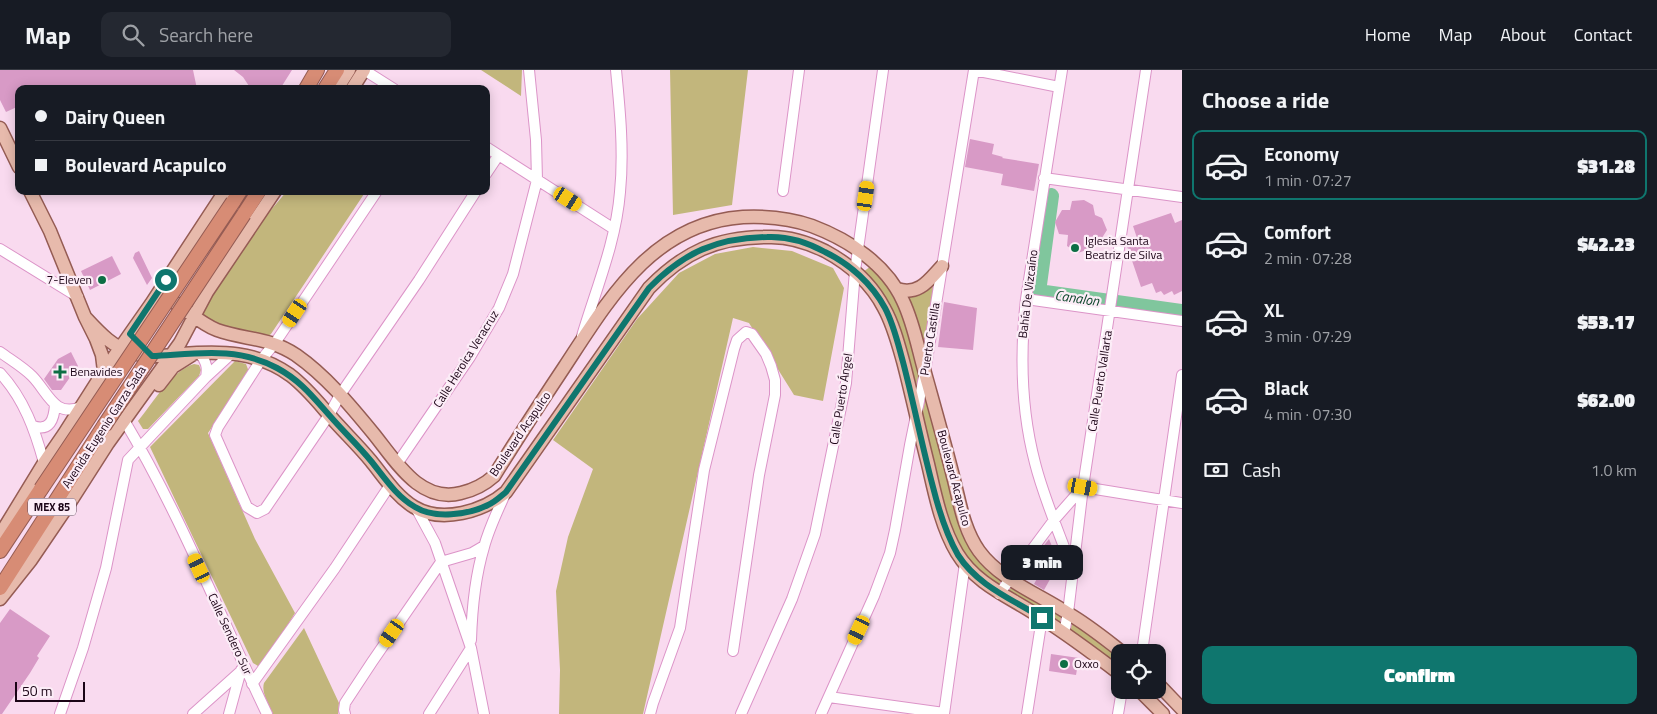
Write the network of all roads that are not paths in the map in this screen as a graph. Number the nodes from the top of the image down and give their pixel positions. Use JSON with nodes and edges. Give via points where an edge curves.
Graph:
{"nodes":[{"id":1,"x":337,"y":70,"type":"edge"},
{"id":2,"x":349,"y":70,"type":"edge"},
{"id":3,"x":364,"y":70,"type":"edge"},
{"id":4,"x":529,"y":70,"type":"edge"},
{"id":5,"x":616,"y":70,"type":"edge"},
{"id":6,"x":799,"y":70,"type":"edge"},
{"id":7,"x":883,"y":70,"type":"edge"},
{"id":8,"x":974,"y":70,"type":"edge"},
{"id":9,"x":1062,"y":70,"type":"edge"},
{"id":10,"x":1146,"y":70,"type":"edge"},
{"id":11,"x":328,"y":85,"type":"edge"},
{"id":12,"x":340,"y":85,"type":"edge"},
{"id":13,"x":355,"y":85,"type":"edge"},
{"id":14,"x":388,"y":85,"type":"edge"},
{"id":15,"x":1059,"y":88,"type":"junction"},
{"id":16,"x":0,"y":128,"type":"edge"},
{"id":17,"x":490,"y":151,"type":"edge"},
{"id":18,"x":498,"y":156,"type":"junction"},
{"id":19,"x":15,"y":159,"type":"edge"},
{"id":20,"x":490,"y":168,"type":"edge"},
{"id":21,"x":1044,"y":178,"type":"junction"},
{"id":22,"x":536,"y":180,"type":"junction"},
{"id":23,"x":1129,"y":189,"type":"junction"},
{"id":24,"x":782,"y":190,"type":"dead end"},
{"id":25,"x":32,"y":195,"type":"edge"},
{"id":26,"x":233,"y":195,"type":"edge"},
{"id":27,"x":256,"y":195,"type":"edge"},
{"id":28,"x":274,"y":195,"type":"edge"},
{"id":29,"x":374,"y":195,"type":"edge"},
{"id":30,"x":473,"y":195,"type":"edge"},
{"id":31,"x":1182,"y":196,"type":"edge"},
{"id":32,"x":614,"y":229,"type":"junction"},
{"id":33,"x":0,"y":249,"type":"edge"},
{"id":34,"x":858,"y":249,"type":"junction"},
{"id":35,"x":942,"y":266,"type":"junction"},
{"id":36,"x":174,"y":268,"type":"junction"},
{"id":37,"x":855,"y":271,"type":"junction"},
{"id":38,"x":897,"y":289,"type":"junction"},
{"id":39,"x":207,"y":292,"type":"junction"},
{"id":40,"x":78,"y":297,"type":"junction"},
{"id":41,"x":1026,"y":299,"type":"junction"},
{"id":42,"x":151,"y":304,"type":"junction"},
{"id":43,"x":1112,"y":304,"type":"junction"},
{"id":44,"x":194,"y":315,"type":"junction"},
{"id":45,"x":85,"y":317,"type":"junction"},
{"id":46,"x":1182,"y":321,"type":"edge"},
{"id":47,"x":130,"y":334,"type":"junction"},
{"id":48,"x":275,"y":343,"type":"junction"},
{"id":49,"x":578,"y":346,"type":"junction"},
{"id":50,"x":120,"y":348,"type":"junction"},
{"id":51,"x":0,"y":352,"type":"edge"},
{"id":52,"x":196,"y":353,"type":"junction"},
{"id":53,"x":232,"y":353,"type":"junction"},
{"id":54,"x":170,"y":355,"type":"junction"},
{"id":55,"x":152,"y":356,"type":"junction"},
{"id":56,"x":261,"y":360,"type":"junction"},
{"id":57,"x":107,"y":367,"type":"junction"},
{"id":58,"x":925,"y":372,"type":"junction"},
{"id":59,"x":0,"y":373,"type":"edge"},
{"id":60,"x":1182,"y":375,"type":"edge"},
{"id":61,"x":206,"y":377,"type":"junction"},
{"id":62,"x":340,"y":395,"type":"junction"},
{"id":63,"x":141,"y":396,"type":"junction"},
{"id":64,"x":55,"y":405,"type":"junction"},
{"id":65,"x":82,"y":407,"type":"junction"},
{"id":66,"x":329,"y":415,"type":"junction"},
{"id":67,"x":127,"y":416,"type":"junction"},
{"id":68,"x":916,"y":416,"type":"junction"},
{"id":69,"x":33,"y":426,"type":"junction"},
{"id":70,"x":140,"y":447,"type":"junction"},
{"id":71,"x":44,"y":464,"type":"junction"},
{"id":72,"x":397,"y":464,"type":"junction"},
{"id":73,"x":390,"y":485,"type":"junction"},
{"id":74,"x":1083,"y":487,"type":"junction"},
{"id":75,"x":506,"y":492,"type":"junction"},
{"id":76,"x":459,"y":494,"type":"junction"},
{"id":77,"x":960,"y":501,"type":"junction"},
{"id":78,"x":1164,"y":501,"type":"junction"},
{"id":79,"x":1182,"y":503,"type":"edge"},
{"id":80,"x":416,"y":508,"type":"junction"},
{"id":81,"x":480,"y":508,"type":"junction"},
{"id":82,"x":939,"y":508,"type":"junction"},
{"id":83,"x":1054,"y":520,"type":"junction"},
{"id":84,"x":491,"y":525,"type":"junction"},
{"id":85,"x":2,"y":528,"type":"edge"},
{"id":86,"x":484,"y":546,"type":"junction"},
{"id":87,"x":0,"y":551,"type":"edge"},
{"id":88,"x":441,"y":562,"type":"junction"},
{"id":89,"x":965,"y":563,"type":"junction"},
{"id":90,"x":1073,"y":572,"type":"junction"},
{"id":91,"x":1010,"y":579,"type":"junction"},
{"id":92,"x":0,"y":588,"type":"edge"},
{"id":93,"x":1000,"y":594,"type":"junction"},
{"id":94,"x":0,"y":599,"type":"edge"},
{"id":95,"x":1068,"y":613,"type":"junction"},
{"id":96,"x":1042,"y":618,"type":"junction"},
{"id":97,"x":1064,"y":633,"type":"junction"},
{"id":98,"x":1111,"y":644,"type":"edge"},
{"id":99,"x":1143,"y":644,"type":"edge"},
{"id":100,"x":471,"y":648,"type":"junction"},
{"id":101,"x":733,"y":651,"type":"dead end"},
{"id":102,"x":242,"y":667,"type":"junction"},
{"id":103,"x":1111,"y":667,"type":"edge"},
{"id":104,"x":252,"y":684,"type":"junction"},
{"id":105,"x":1166,"y":692,"type":"edge"},
{"id":106,"x":829,"y":697,"type":"junction"},
{"id":107,"x":1120,"y":699,"type":"edge"},
{"id":108,"x":1148,"y":699,"type":"edge"},
{"id":109,"x":1182,"y":709,"type":"edge"},
{"id":110,"x":344,"y":712,"type":"edge"},
{"id":111,"x":60,"y":714,"type":"edge"},
{"id":112,"x":192,"y":714,"type":"edge"},
{"id":113,"x":229,"y":714,"type":"edge"},
{"id":114,"x":267,"y":714,"type":"edge"},
{"id":115,"x":428,"y":714,"type":"edge"},
{"id":116,"x":484,"y":714,"type":"edge"},
{"id":117,"x":650,"y":714,"type":"edge"},
{"id":118,"x":741,"y":714,"type":"edge"},
{"id":119,"x":821,"y":714,"type":"edge"},
{"id":120,"x":944,"y":714,"type":"edge"},
{"id":121,"x":1028,"y":714,"type":"edge"},
{"id":122,"x":1118,"y":714,"type":"edge"},
{"id":123,"x":1163,"y":714,"type":"edge"}],
"edges":[{"from":1,"to":11,"type":"highway"},
{"from":2,"to":12,"type":"main road"},
{"from":3,"to":13,"type":"main road"},
{"from":3,"to":14,"type":"street"},
{"from":4,"to":22,"type":"street","name":"Calle Heroica Veracruz","via":[[536,140]]},
{"from":5,"to":32,"type":"street","via":[[622,139],[620,192]]},
{"from":6,"to":24,"type":"street"},
{"from":7,"to":34,"type":"street","name":"Calle Puerto Ángel"},
{"from":8,"to":15,"type":"street"},
{"from":8,"to":35,"type":"street","name":"Puerto Castilla"},
{"from":9,"to":15,"type":"street","name":"Bahía De Vizcaíno"},
{"from":10,"to":23,"type":"street","name":"Calle Puerto Vallarta"},
{"from":15,"to":21,"type":"street","name":"Bahía De Vizcaíno"},
{"from":16,"to":19,"type":"main road"},
{"from":17,"to":18,"type":"street"},
{"from":18,"to":20,"type":"street"},
{"from":18,"to":22,"type":"street"},
{"from":21,"to":23,"type":"street"},
{"from":21,"to":41,"type":"street","name":"Bahía De Vizcaíno"},
{"from":22,"to":32,"type":"street"},
{"from":22,"to":72,"type":"street","name":"Calle Heroica Veracruz","via":[[513,274],[498,308],[470,356]]},
{"from":23,"to":31,"type":"street"},
{"from":23,"to":43,"type":"street","name":"Calle Puerto Vallarta"},
{"from":25,"to":40,"type":"main road"},
{"from":26,"to":36,"type":"main road"},
{"from":26,"to":87,"type":"highway","name":"Avenida Eugenio Garza Sada","number":"MEX 85","bridge":true},
{"from":27,"to":92,"type":"highway","name":"Avenida Eugenio Garza Sada","number":"MEX 85","bridge":true},
{"from":28,"to":39,"type":"main road"},
{"from":29,"to":48,"type":"street"},
{"from":30,"to":62,"type":"street"},
{"from":32,"to":49,"type":"street"},
{"from":33,"to":40,"type":"street"},
{"from":34,"to":37,"type":"street","name":"Calle Puerto Ángel"},
{"from":34,"to":38,"type":"main road","name":"Boulevard Acapulco"},
{"from":34,"to":49,"type":"main road","name":"Boulevard Acapulco","via":[[808,224],[769,217],[707,224],[668,241],[644,260],[610,300]]},
{"from":35,"to":38,"type":"main road","via":[[919,288],[909,292]]},
{"from":35,"to":58,"type":"street","name":"Puerto Castilla"},
{"from":36,"to":39,"type":"main road","via":[[183,288],[191,292]]},
{"from":36,"to":42,"type":"main road"},
{"from":37,"to":68,"type":"main road","name":"Boulevard Acapulco","via":[[876,295],[889,318]]},
{"from":37,"to":75,"type":"main road","name":"Boulevard Acapulco","via":[[811,245],[773,236],[720,242],[676,263],[649,288]]},
{"from":37,"to":118,"type":"street","name":"Calle Puerto Ángel","via":[[846,383],[815,534],[792,599]]},
{"from":38,"to":58,"type":"main road","name":"Boulevard Acapulco","via":[[912,322]]},
{"from":39,"to":44,"type":"main road"},
{"from":40,"to":45,"type":"main road"},
{"from":41,"to":43,"type":"street"},
{"from":41,"to":83,"type":"street","name":"Bahía De Vizcaíno","via":[[1022,366],[1028,432]]},
{"from":42,"to":44,"type":"main road","via":[[165,300]]},
{"from":42,"to":47,"type":"main road"},
{"from":43,"to":46,"type":"street"},
{"from":43,"to":74,"type":"street","name":"Calle Puerto Vallarta"},
{"from":44,"to":48,"type":"main road","name":"Boulevard Acapulco","via":[[215,329]]},
{"from":44,"to":54,"type":"main road","via":[[186,334]]},
{"from":45,"to":50,"type":"main road"},
{"from":45,"to":57,"type":"main road"},
{"from":47,"to":50,"type":"main road"},
{"from":47,"to":55,"type":"main road"},
{"from":48,"to":56,"type":"street"},
{"from":48,"to":62,"type":"main road","name":"Boulevard Acapulco","via":[[305,362]]},
{"from":49,"to":76,"type":"main road","name":"Boulevard Acapulco","via":[[494,476]]},
{"from":50,"to":55,"type":"main road"},
{"from":50,"to":57,"type":"main road"},
{"from":51,"to":64,"type":"street","via":[[29,374]]},
{"from":52,"to":53,"type":"main road","name":"Boulevard Acapulco"},
{"from":52,"to":54,"type":"main road","name":"Boulevard Acapulco"},
{"from":52,"to":61,"type":"street","via":[[205,361]]},
{"from":52,"to":67,"type":"main road","via":[[173,367],[145,403]]},
{"from":53,"to":56,"type":"main road","name":"Boulevard Acapulco"},
{"from":53,"to":61,"type":"street"},
{"from":54,"to":55,"type":"main road"},
{"from":54,"to":63,"type":"main road"},
{"from":56,"to":66,"type":"main road","name":"Boulevard Acapulco","via":[[302,384]]},
{"from":56,"to":66,"type":"street","via":[[215,435],[247,507],[257,513],[265,509]]},
{"from":57,"to":63,"type":"main road","via":[[119,365],[129,372],[137,382]]},
{"from":57,"to":65,"type":"main road"},
{"from":58,"to":68,"type":"street","name":"Puerto Castilla"},
{"from":58,"to":77,"type":"main road","name":"Boulevard Acapulco"},
{"from":59,"to":69,"type":"street","via":[[20,400]]},
{"from":60,"to":78,"type":"street"},
{"from":61,"to":70,"type":"street"},
{"from":62,"to":66,"type":"street"},
{"from":62,"to":72,"type":"main road","name":"Boulevard Acapulco"},
{"from":63,"to":67,"type":"main road"},
{"from":64,"to":65,"type":"street","via":[[70,410]]},
{"from":64,"to":69,"type":"street","via":[[51,423],[43,428]]},
{"from":65,"to":71,"type":"main road"},
{"from":66,"to":73,"type":"main road","name":"Boulevard Acapulco"},
{"from":67,"to":70,"type":"street","name":"Calle Sendero Sur"},
{"from":67,"to":94,"type":"main road","via":[[52,530]]},
{"from":68,"to":82,"type":"main road","name":"Boulevard Acapulco"},
{"from":68,"to":106,"type":"street","name":"Puerto Castilla","via":[[890,553]]},
{"from":69,"to":71,"type":"street"},
{"from":70,"to":102,"type":"street","name":"Calle Sendero Sur","via":[[178,523]]},
{"from":70,"to":111,"type":"street","via":[[128,460],[104,575]]},
{"from":71,"to":85,"type":"main road"},
{"from":72,"to":76,"type":"main road","name":"Boulevard Acapulco","via":[[414,481],[432,492]]},
{"from":73,"to":80,"type":"main road","name":"Boulevard Acapulco"},
{"from":73,"to":104,"type":"street"},
{"from":74,"to":78,"type":"street"},
{"from":74,"to":83,"type":"street"},
{"from":74,"to":90,"type":"street","name":"Calle Puerto Vallarta"},
{"from":75,"to":81,"type":"main road","name":"Boulevard Acapulco"},
{"from":75,"to":84,"type":"street"},
{"from":76,"to":81,"type":"main road"},
{"from":77,"to":82,"type":"main road"},
{"from":77,"to":91,"type":"main road","name":"Boulevard Acapulco","via":[[965,524],[974,543],[992,566]]},
{"from":78,"to":79,"type":"street"},
{"from":78,"to":99,"type":"street"},
{"from":80,"to":81,"type":"main road","name":"Boulevard Acapulco","via":[[451,514]]},
{"from":80,"to":88,"type":"street","via":[[435,543]]},
{"from":81,"to":84,"type":"street","via":[[487,514]]},
{"from":82,"to":89,"type":"main road","name":"Boulevard Acapulco","via":[[948,536]]},
{"from":83,"to":90,"type":"street","name":"Bahía De Vizcaíno"},
{"from":83,"to":91,"type":"street"},
{"from":84,"to":86,"type":"street"},
{"from":86,"to":88,"type":"street"},
{"from":86,"to":100,"type":"street","via":[[473,607]]},
{"from":88,"to":100,"type":"street"},
{"from":88,"to":110,"type":"street","via":[[372,662],[346,703]]},
{"from":89,"to":93,"type":"main road","name":"Boulevard Acapulco"},
{"from":89,"to":120,"type":"street"},
{"from":90,"to":95,"type":"street","name":"Calle Puerto Vallarta"},
{"from":91,"to":93,"type":"street"},
{"from":91,"to":95,"type":"main road","name":"Boulevard Acapulco"},
{"from":93,"to":96,"type":"main road","name":"Boulevard Acapulco"},
{"from":95,"to":97,"type":"street","name":"Calle Puerto Vallarta"},
{"from":95,"to":98,"type":"main road","name":"Boulevard Acapulco"},
{"from":96,"to":97,"type":"main road","name":"Boulevard Acapulco"},
{"from":96,"to":121,"type":"street"},
{"from":97,"to":103,"type":"main road","name":"Boulevard Acapulco"},
{"from":100,"to":115,"type":"street"},
{"from":100,"to":116,"type":"street"},
{"from":101,"to":117,"type":"street","via":[[759,476],[776,395],[775,380],[766,354],[752,334],[746,332],[737,340],[734,349],[704,470],[680,628]]},
{"from":102,"to":104,"type":"street","name":"Calle Sendero Sur"},
{"from":102,"to":112,"type":"street"},
{"from":102,"to":113,"type":"street"},
{"from":104,"to":114,"type":"street","name":"Calle Sendero Sur"},
{"from":105,"to":109,"type":"main road"},
{"from":106,"to":119,"type":"street","name":"Puerto Castilla"},
{"from":106,"to":120,"type":"street"},
{"from":107,"to":122,"type":"street"},
{"from":108,"to":123,"type":"main road"}]}
